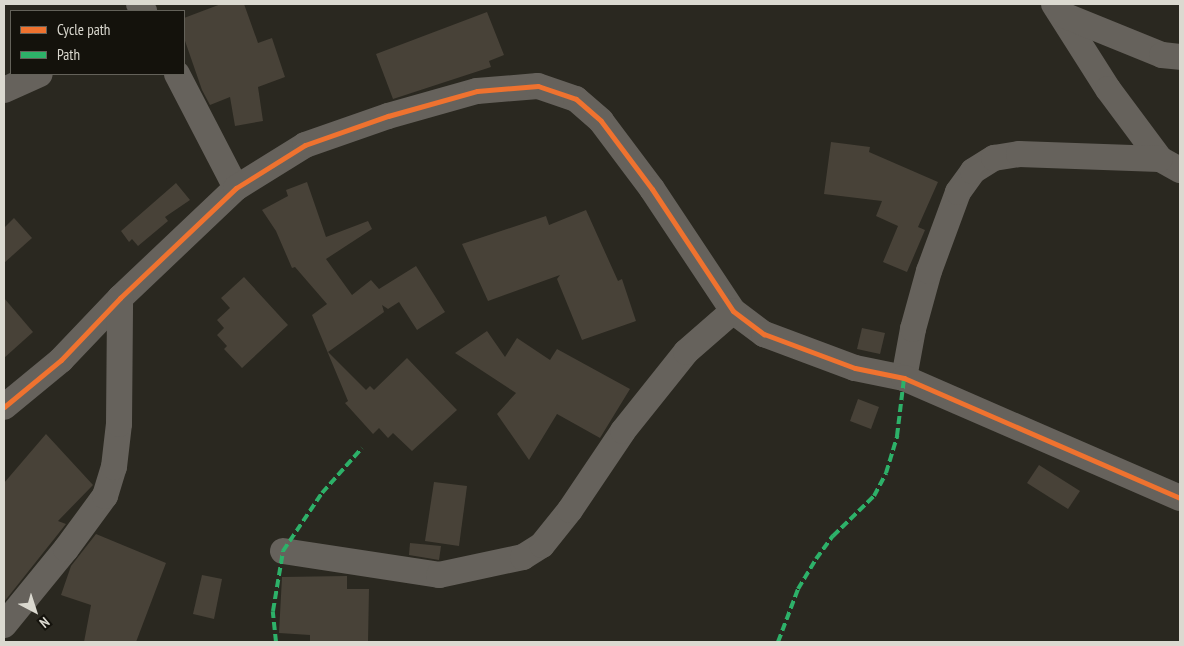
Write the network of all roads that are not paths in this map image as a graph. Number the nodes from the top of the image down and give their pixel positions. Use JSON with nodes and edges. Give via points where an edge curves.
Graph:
{"nodes":[{"id":1,"x":1057,"y":9,"type":"edge"},
{"id":2,"x":1180,"y":58,"type":"edge"},
{"id":3,"x":38,"y":75,"type":"edge"},
{"id":4,"x":178,"y":75,"type":"edge"},
{"id":5,"x":4,"y":90,"type":"edge"},
{"id":6,"x":1170,"y":165,"type":"edge"},
{"id":7,"x":236,"y":188,"type":"junction"},
{"id":8,"x":120,"y":298,"type":"junction"},
{"id":9,"x":733,"y":311,"type":"junction"},
{"id":10,"x":904,"y":378,"type":"junction"},
{"id":11,"x":4,"y":407,"type":"edge"},
{"id":12,"x":1180,"y":498,"type":"edge"},
{"id":13,"x":283,"y":551,"type":"dead end"},
{"id":14,"x":4,"y":625,"type":"edge"}],
"edges":[{"from":1,"to":2,"type":"street","via":[[1162,55]]},
{"from":1,"to":6,"type":"street","via":[[1108,89]]},
{"from":3,"to":5,"type":"street"},
{"from":4,"to":7,"type":"street"},
{"from":6,"to":10,"type":"street","via":[[1019,154],[994,158],[973,171],[958,192],[930,271],[913,329]]},
{"from":7,"to":8,"type":"street"},
{"from":7,"to":9,"type":"street","via":[[305,146],[388,116],[477,91],[538,86],[576,98],[602,121],[652,188]]},
{"from":8,"to":11,"type":"street","via":[[61,360]]},
{"from":8,"to":14,"type":"street","via":[[119,424],[114,467],[105,496]]},
{"from":9,"to":10,"type":"street","via":[[764,334],[855,368]]},
{"from":9,"to":13,"type":"street","via":[[686,352],[623,431],[570,510],[542,544],[523,556],[439,575]]},
{"from":10,"to":12,"type":"street"}]}
